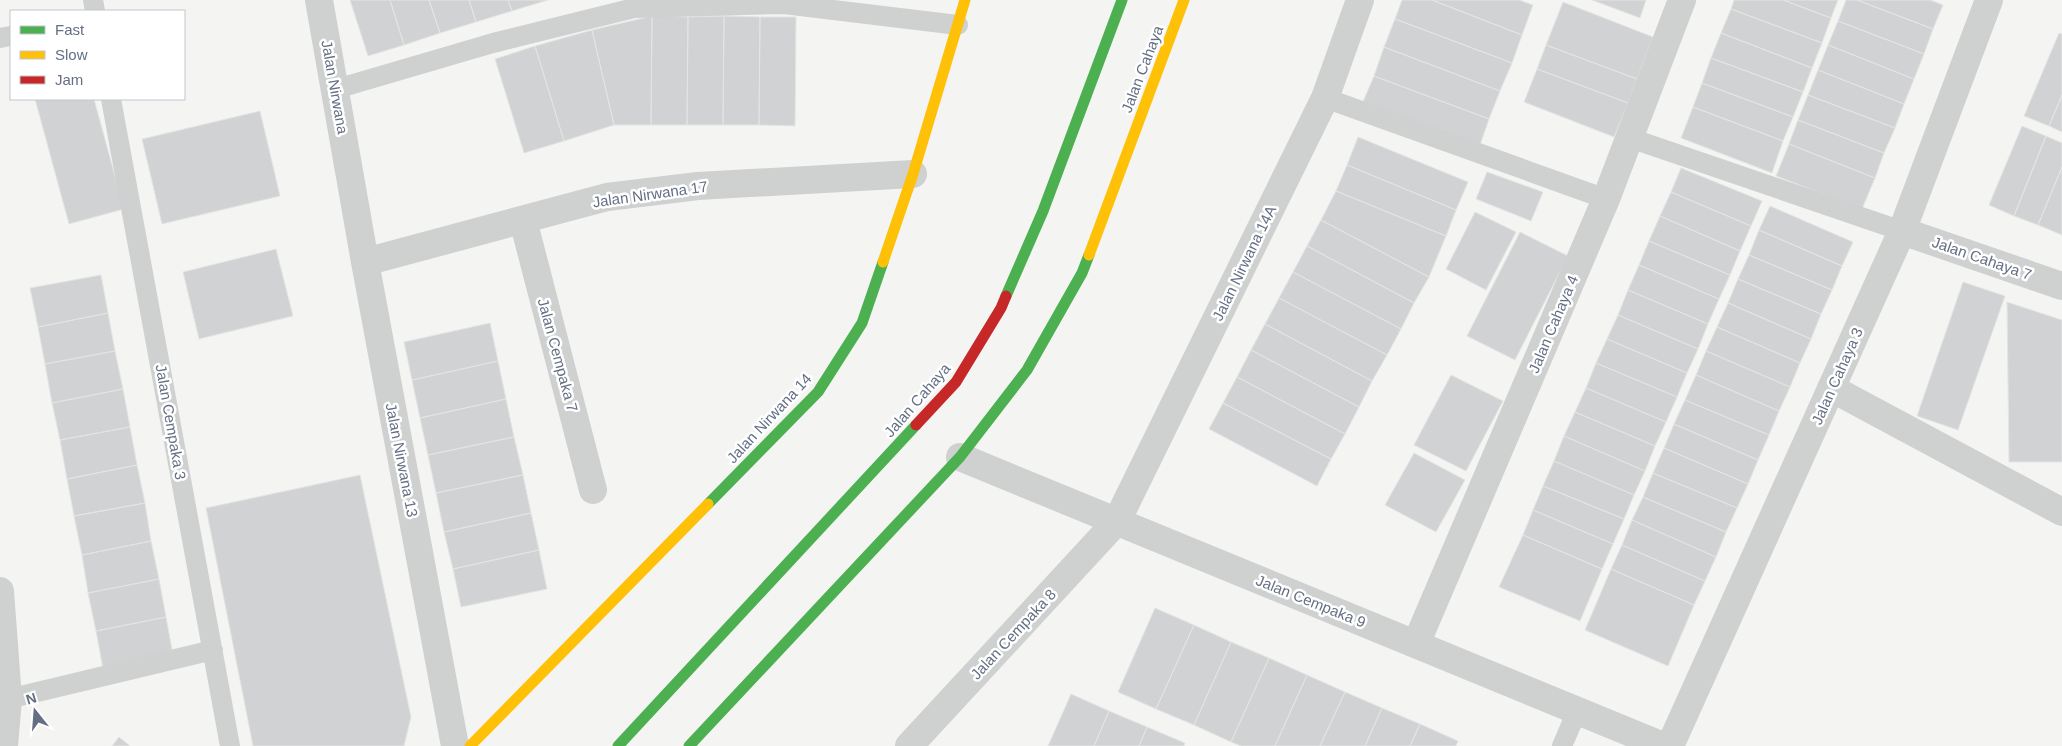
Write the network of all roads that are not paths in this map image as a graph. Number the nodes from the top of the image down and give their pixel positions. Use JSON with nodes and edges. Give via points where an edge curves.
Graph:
{"nodes":[{"id":1,"x":320,"y":0,"type":"edge"},
{"id":2,"x":966,"y":0,"type":"edge"},
{"id":3,"x":1122,"y":0,"type":"edge"},
{"id":4,"x":1184,"y":0,"type":"edge"},
{"id":5,"x":1360,"y":0,"type":"edge"},
{"id":6,"x":1682,"y":0,"type":"edge"},
{"id":7,"x":1989,"y":0,"type":"edge"},
{"id":8,"x":958,"y":25,"type":"junction"},
{"id":9,"x":336,"y":90,"type":"junction"},
{"id":10,"x":1325,"y":98,"type":"junction"},
{"id":11,"x":111,"y":100,"type":"edge"},
{"id":12,"x":1630,"y":138,"type":"junction"},
{"id":13,"x":350,"y":174,"type":"joint"},
{"id":14,"x":913,"y":174,"type":"junction"},
{"id":15,"x":1606,"y":199,"type":"junction"},
{"id":16,"x":522,"y":220,"type":"junction"},
{"id":17,"x":1902,"y":231,"type":"junction"},
{"id":18,"x":365,"y":262,"type":"junction"},
{"id":19,"x":2062,"y":286,"type":"edge"},
{"id":20,"x":1831,"y":388,"type":"junction"},
{"id":21,"x":960,"y":456,"type":"junction"},
{"id":22,"x":593,"y":490,"type":"dead end"},
{"id":23,"x":2062,"y":512,"type":"edge"},
{"id":24,"x":1117,"y":521,"type":"junction"},
{"id":25,"x":0,"y":591,"type":"edge"},
{"id":26,"x":1416,"y":644,"type":"junction"},
{"id":27,"x":213,"y":650,"type":"junction"},
{"id":28,"x":8,"y":699,"type":"junction"},
{"id":29,"x":1577,"y":711,"type":"junction"},
{"id":30,"x":4,"y":746,"type":"edge"},
{"id":31,"x":230,"y":746,"type":"edge"},
{"id":32,"x":456,"y":746,"type":"edge"},
{"id":33,"x":470,"y":746,"type":"edge"},
{"id":34,"x":618,"y":746,"type":"edge"},
{"id":35,"x":689,"y":746,"type":"edge"},
{"id":36,"x":909,"y":746,"type":"edge"},
{"id":37,"x":1562,"y":746,"type":"edge"},
{"id":38,"x":1663,"y":746,"type":"edge"},
{"id":39,"x":1670,"y":746,"type":"edge"}],
"edges":[{"from":1,"to":9,"type":"street","name":"Jalan Nirwana"},
{"from":2,"to":8,"type":"main road","name":"Jalan Nirwana 14"},
{"from":3,"to":34,"type":"main road","name":"Jalan Cahaya","via":[[1043,211],[1001,308],[956,382]]},
{"from":4,"to":21,"type":"main road","name":"Jalan Cahaya","via":[[1082,273],[1027,370]]},
{"from":5,"to":10,"type":"street","name":"Jalan Nirwana 14A"},
{"from":6,"to":12,"type":"street","name":"Jalan Cahaya 4"},
{"from":7,"to":17,"type":"street","name":"Jalan Cahaya 3"},
{"from":8,"to":9,"type":"lane","via":[[784,4],[634,8],[493,43]]},
{"from":8,"to":14,"type":"main road","name":"Jalan Nirwana 14"},
{"from":9,"to":13,"type":"street","name":"Jalan Nirwana"},
{"from":10,"to":15,"type":"lane"},
{"from":10,"to":24,"type":"street","name":"Jalan Nirwana 14A"},
{"from":11,"to":27,"type":"lane","name":"Jalan Cempaka 3"},
{"from":12,"to":15,"type":"street","name":"Jalan Cahaya 4"},
{"from":12,"to":17,"type":"lane"},
{"from":13,"to":18,"type":"street","name":"Jalan Nirwana 13"},
{"from":14,"to":16,"type":"street","name":"Jalan Nirwana 17","via":[[698,186],[607,197]]},
{"from":14,"to":33,"type":"main road","name":"Jalan Nirwana 14","via":[[862,323],[818,392]]},
{"from":15,"to":26,"type":"street","name":"Jalan Cahaya 4"},
{"from":16,"to":18,"type":"street","name":"Jalan Nirwana 17"},
{"from":16,"to":22,"type":"street","name":"Jalan Cempaka 7"},
{"from":17,"to":19,"type":"street","name":"Jalan Cahaya 7"},
{"from":17,"to":20,"type":"street","name":"Jalan Cahaya 3"},
{"from":18,"to":32,"type":"street","name":"Jalan Nirwana 13"},
{"from":20,"to":23,"type":"street"},
{"from":20,"to":39,"type":"street","name":"Jalan Cahaya 3"},
{"from":21,"to":24,"type":"street","name":"Jalan Cempaka 9"},
{"from":21,"to":35,"type":"main road","name":"Jalan Cahaya"},
{"from":24,"to":26,"type":"street","name":"Jalan Cempaka 9"},
{"from":24,"to":36,"type":"street","name":"Jalan Cempaka 8"},
{"from":25,"to":28,"type":"street"},
{"from":26,"to":29,"type":"street","name":"Jalan Cempaka 9"},
{"from":27,"to":28,"type":"lane"},
{"from":27,"to":31,"type":"lane","name":"Jalan Cempaka 3"},
{"from":28,"to":30,"type":"street"},
{"from":29,"to":37,"type":"lane"},
{"from":29,"to":38,"type":"street","name":"Jalan Cempaka 9"}]}
